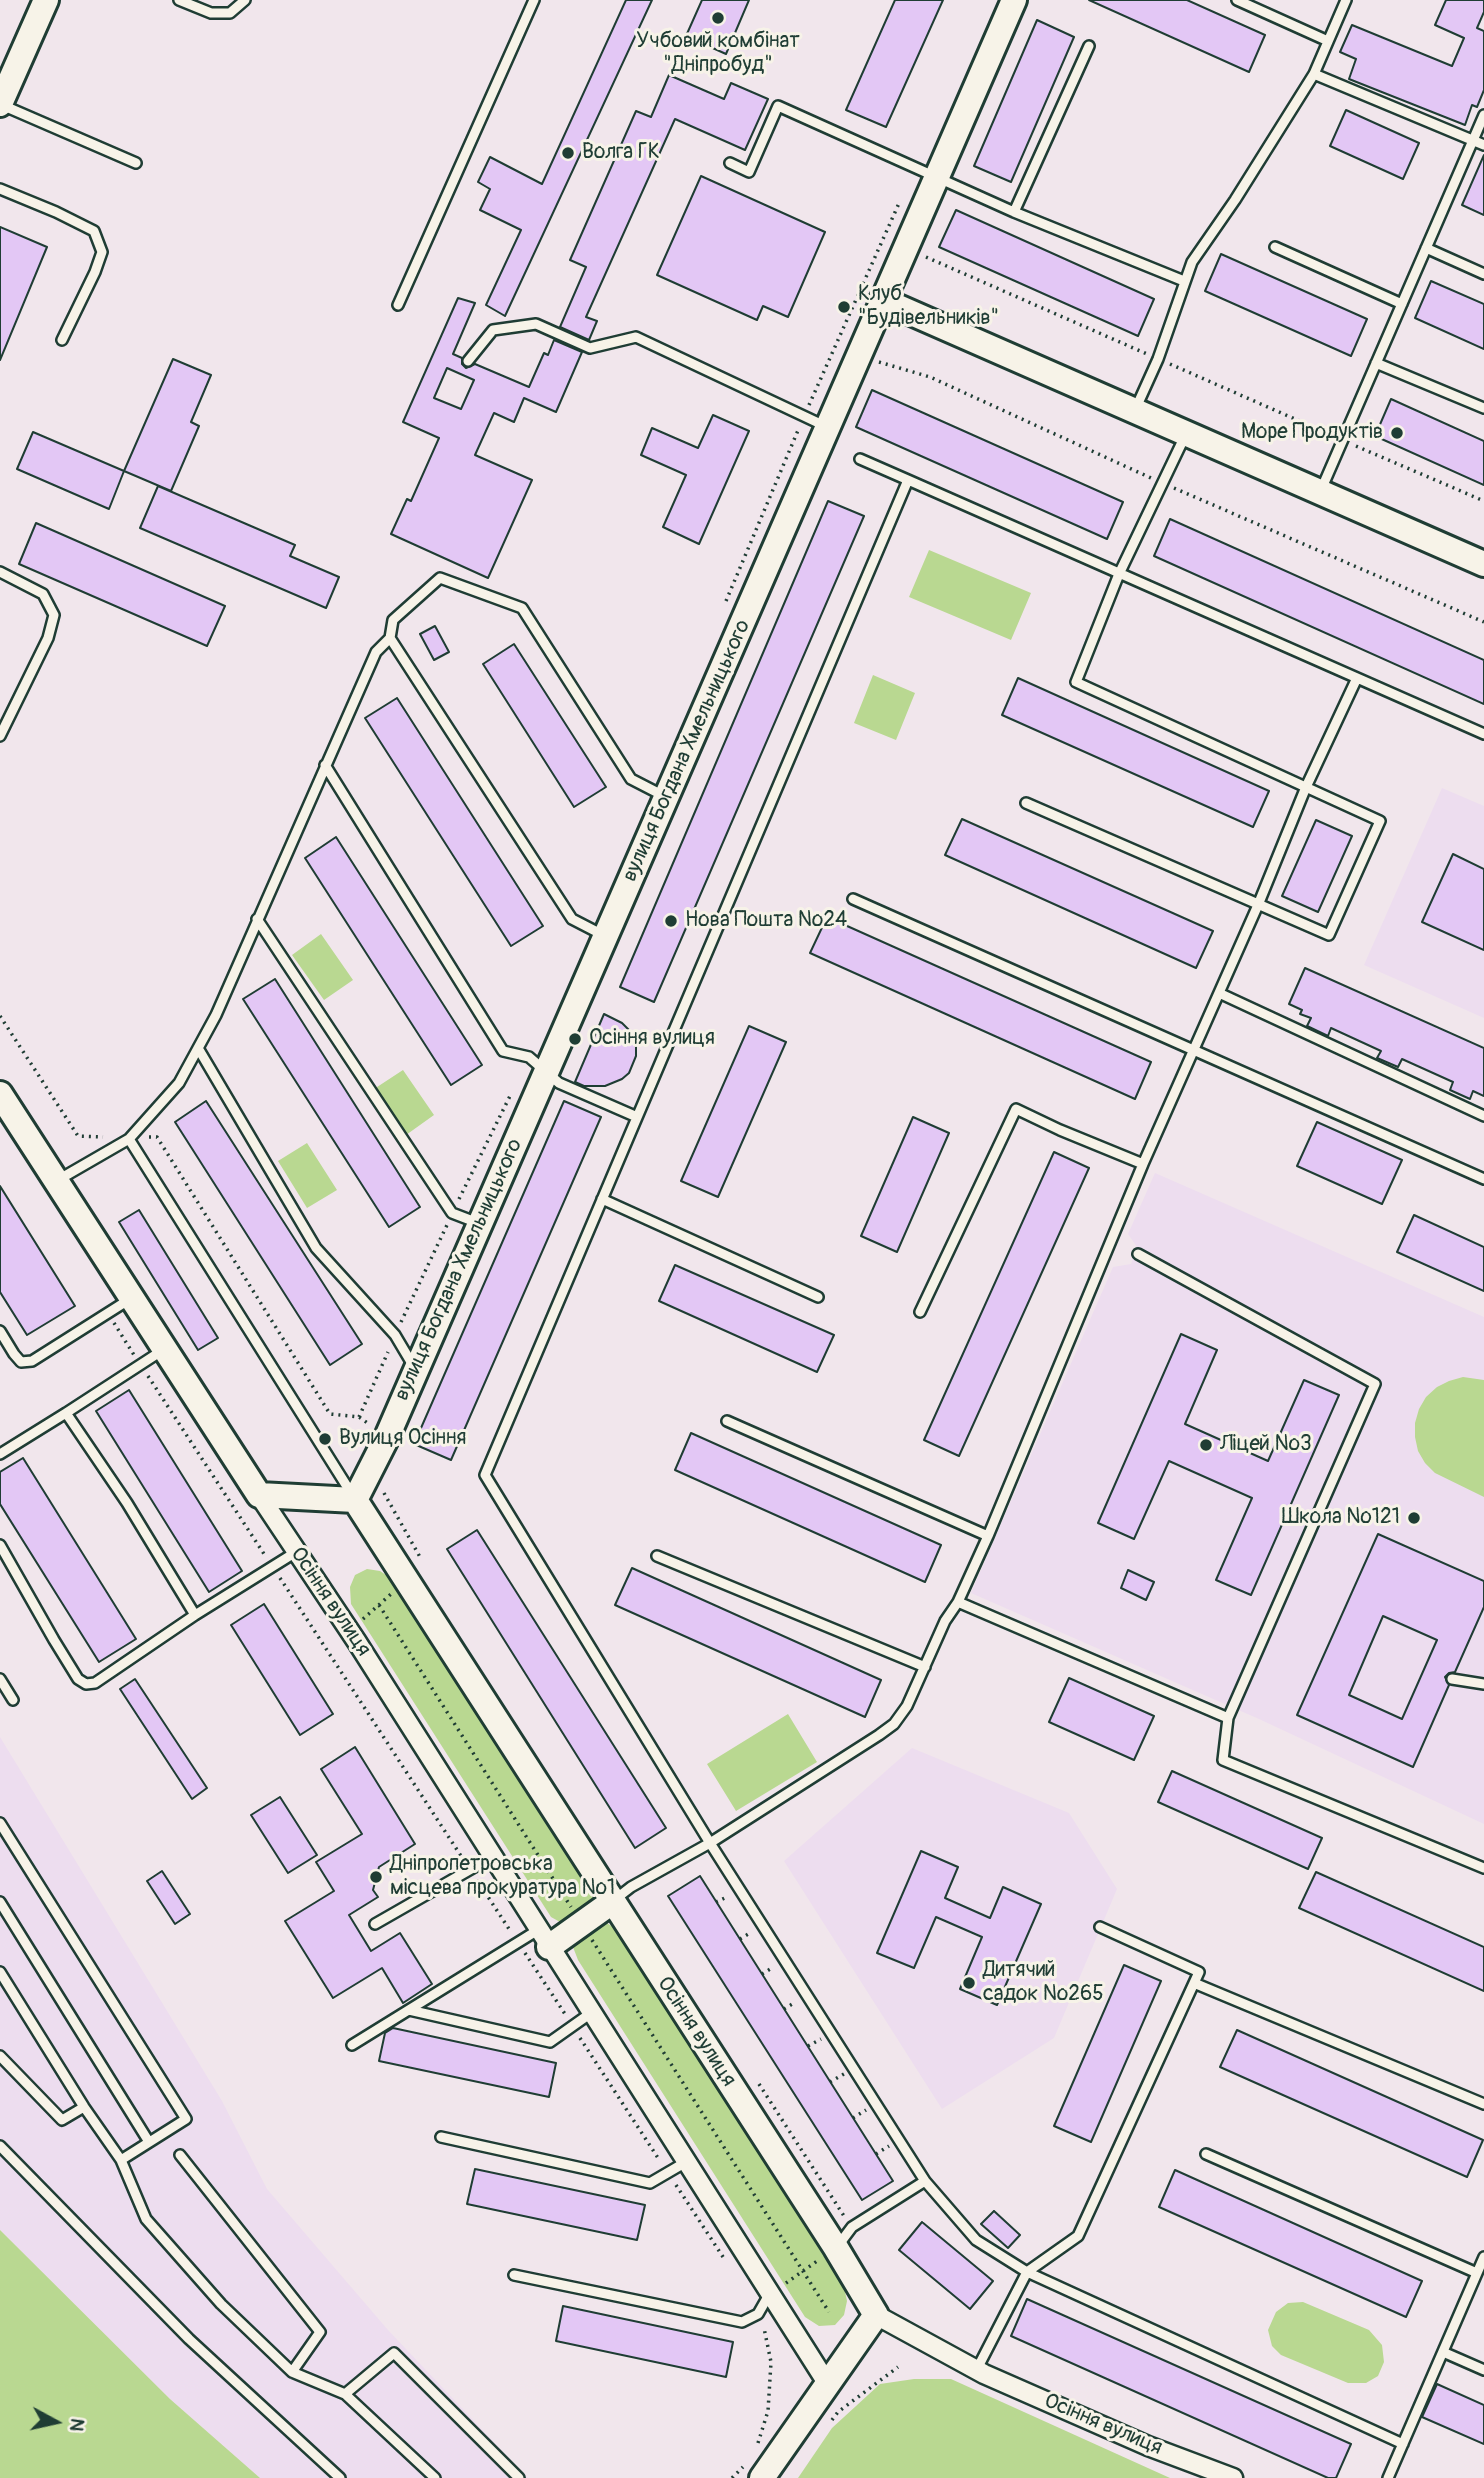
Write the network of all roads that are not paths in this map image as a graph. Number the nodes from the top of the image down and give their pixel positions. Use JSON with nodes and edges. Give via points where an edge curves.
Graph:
{"nodes":[{"id":1,"x":46,"y":0,"type":"edge"},
{"id":2,"x":179,"y":0,"type":"edge"},
{"id":3,"x":245,"y":0,"type":"edge"},
{"id":4,"x":534,"y":0,"type":"edge"},
{"id":5,"x":1014,"y":0,"type":"edge"},
{"id":6,"x":1237,"y":0,"type":"edge"},
{"id":7,"x":1346,"y":0,"type":"edge"},
{"id":8,"x":1328,"y":41,"type":"junction"},
{"id":9,"x":1089,"y":46,"type":"dead end"},
{"id":10,"x":1314,"y":74,"type":"junction"},
{"id":11,"x":0,"y":104,"type":"edge"},
{"id":12,"x":1484,"y":115,"type":"edge"},
{"id":13,"x":1473,"y":140,"type":"junction"},
{"id":14,"x":1484,"y":145,"type":"edge"},
{"id":15,"x":136,"y":163,"type":"dead end"},
{"id":16,"x":730,"y":163,"type":"dead end"},
{"id":17,"x":926,"y":172,"type":"junction"},
{"id":18,"x":0,"y":189,"type":"edge"},
{"id":19,"x":1014,"y":212,"type":"junction"},
{"id":20,"x":1275,"y":247,"type":"dead end"},
{"id":21,"x":1426,"y":248,"type":"junction"},
{"id":22,"x":1484,"y":274,"type":"edge"},
{"id":23,"x":1184,"y":281,"type":"junction"},
{"id":24,"x":882,"y":300,"type":"junction"},
{"id":25,"x":1402,"y":304,"type":"junction"},
{"id":26,"x":398,"y":305,"type":"dead end"},
{"id":27,"x":62,"y":340,"type":"dead end"},
{"id":28,"x":468,"y":361,"type":"dead end"},
{"id":29,"x":1376,"y":363,"type":"junction"},
{"id":30,"x":1484,"y":408,"type":"edge"},
{"id":31,"x":1135,"y":411,"type":"junction"},
{"id":32,"x":828,"y":428,"type":"junction"},
{"id":33,"x":1185,"y":434,"type":"junction"},
{"id":34,"x":860,"y":459,"type":"dead end"},
{"id":35,"x":908,"y":480,"type":"junction"},
{"id":36,"x":1320,"y":492,"type":"junction"},
{"id":37,"x":1484,"y":564,"type":"edge"},
{"id":38,"x":0,"y":572,"type":"edge"},
{"id":39,"x":1119,"y":574,"type":"junction"},
{"id":40,"x":390,"y":638,"type":"junction"},
{"id":41,"x":1357,"y":678,"type":"junction"},
{"id":42,"x":1484,"y":734,"type":"edge"},
{"id":43,"x":0,"y":736,"type":"edge"},
{"id":44,"x":325,"y":765,"type":"junction"},
{"id":45,"x":1306,"y":787,"type":"junction"},
{"id":46,"x":667,"y":798,"type":"junction"},
{"id":47,"x":1026,"y":803,"type":"dead end"},
{"id":48,"x":853,"y":899,"type":"dead end"},
{"id":49,"x":1258,"y":905,"type":"junction"},
{"id":50,"x":257,"y":919,"type":"junction"},
{"id":51,"x":605,"y":936,"type":"junction"},
{"id":52,"x":1219,"y":993,"type":"junction"},
{"id":53,"x":198,"y":1048,"type":"junction"},
{"id":54,"x":1194,"y":1050,"type":"junction"},
{"id":55,"x":547,"y":1070,"type":"junction"},
{"id":56,"x":0,"y":1094,"type":"edge"},
{"id":57,"x":1484,"y":1116,"type":"edge"},
{"id":58,"x":637,"y":1117,"type":"junction"},
{"id":59,"x":129,"y":1139,"type":"junction"},
{"id":60,"x":1143,"y":1164,"type":"junction"},
{"id":61,"x":1484,"y":1179,"type":"edge"},
{"id":62,"x":56,"y":1181,"type":"junction"},
{"id":63,"x":602,"y":1199,"type":"junction"},
{"id":64,"x":480,"y":1223,"type":"junction"},
{"id":65,"x":1138,"y":1254,"type":"dead end"},
{"id":66,"x":818,"y":1297,"type":"dead end"},
{"id":67,"x":132,"y":1298,"type":"junction"},
{"id":68,"x":920,"y":1312,"type":"dead end"},
{"id":69,"x":0,"y":1331,"type":"edge"},
{"id":70,"x":165,"y":1349,"type":"junction"},
{"id":71,"x":416,"y":1369,"type":"junction"},
{"id":72,"x":66,"y":1413,"type":"junction"},
{"id":73,"x":727,"y":1420,"type":"dead end"},
{"id":74,"x":0,"y":1454,"type":"edge"},
{"id":75,"x":259,"y":1495,"type":"junction"},
{"id":76,"x":355,"y":1500,"type":"junction"},
{"id":77,"x":988,"y":1536,"type":"junction"},
{"id":78,"x":0,"y":1545,"type":"edge"},
{"id":79,"x":296,"y":1552,"type":"junction"},
{"id":80,"x":657,"y":1556,"type":"dead end"},
{"id":81,"x":958,"y":1602,"type":"junction"},
{"id":82,"x":195,"y":1615,"type":"junction"},
{"id":83,"x":925,"y":1667,"type":"junction"},
{"id":84,"x":0,"y":1679,"type":"edge"},
{"id":85,"x":1452,"y":1679,"type":"dead end"},
{"id":86,"x":1484,"y":1684,"type":"edge"},
{"id":87,"x":13,"y":1700,"type":"dead end"},
{"id":88,"x":1228,"y":1718,"type":"junction"},
{"id":89,"x":0,"y":1823,"type":"edge"},
{"id":90,"x":710,"y":1843,"type":"junction"},
{"id":91,"x":492,"y":1857,"type":"junction"},
{"id":92,"x":1484,"y":1868,"type":"edge"},
{"id":93,"x":0,"y":1902,"type":"edge"},
{"id":94,"x":611,"y":1902,"type":"junction"},
{"id":95,"x":375,"y":1924,"type":"dead end"},
{"id":96,"x":1100,"y":1927,"type":"dead end"},
{"id":97,"x":544,"y":1938,"type":"junction"},
{"id":98,"x":0,"y":1972,"type":"edge"},
{"id":99,"x":1194,"y":1983,"type":"junction"},
{"id":100,"x":409,"y":2010,"type":"junction"},
{"id":101,"x":591,"y":2013,"type":"junction"},
{"id":102,"x":352,"y":2045,"type":"dead end"},
{"id":103,"x":0,"y":2056,"type":"edge"},
{"id":104,"x":1484,"y":2104,"type":"edge"},
{"id":105,"x":84,"y":2106,"type":"junction"},
{"id":106,"x":441,"y":2137,"type":"dead end"},
{"id":107,"x":149,"y":2142,"type":"junction"},
{"id":108,"x":0,"y":2146,"type":"edge"},
{"id":109,"x":1206,"y":2154,"type":"dead end"},
{"id":110,"x":180,"y":2155,"type":"dead end"},
{"id":111,"x":121,"y":2160,"type":"junction"},
{"id":112,"x":686,"y":2162,"type":"junction"},
{"id":113,"x":925,"y":2181,"type":"junction"},
{"id":114,"x":836,"y":2248,"type":"junction"},
{"id":115,"x":1484,"y":2257,"type":"edge"},
{"id":116,"x":1027,"y":2272,"type":"junction"},
{"id":117,"x":1477,"y":2273,"type":"junction"},
{"id":118,"x":514,"y":2275,"type":"dead end"},
{"id":119,"x":770,"y":2293,"type":"junction"},
{"id":120,"x":876,"y":2315,"type":"junction"},
{"id":121,"x":1443,"y":2352,"type":"junction"},
{"id":122,"x":977,"y":2370,"type":"junction"},
{"id":123,"x":1484,"y":2370,"type":"edge"},
{"id":124,"x":292,"y":2372,"type":"junction"},
{"id":125,"x":827,"y":2383,"type":"junction"},
{"id":126,"x":345,"y":2394,"type":"junction"},
{"id":127,"x":1403,"y":2444,"type":"junction"},
{"id":128,"x":755,"y":2470,"type":"edge"},
{"id":129,"x":340,"y":2478,"type":"edge"},
{"id":130,"x":435,"y":2478,"type":"edge"},
{"id":131,"x":519,"y":2478,"type":"edge"},
{"id":132,"x":1233,"y":2478,"type":"edge"},
{"id":133,"x":1388,"y":2478,"type":"edge"}],
"edges":[{"from":1,"to":11,"type":"street"},
{"from":2,"to":3,"type":"lane","via":[[211,13],[230,13]]},
{"from":4,"to":26,"type":"lane"},
{"from":5,"to":17,"type":"street","name":"вулиця Богдана Хмельницького"},
{"from":6,"to":8,"type":"lane"},
{"from":7,"to":8,"type":"lane"},
{"from":8,"to":10,"type":"lane"},
{"from":9,"to":19,"type":"lane"},
{"from":10,"to":13,"type":"lane"},
{"from":10,"to":23,"type":"lane"},
{"from":11,"to":15,"type":"lane"},
{"from":12,"to":13,"type":"lane"},
{"from":13,"to":14,"type":"lane"},
{"from":13,"to":21,"type":"lane"},
{"from":16,"to":17,"type":"lane","via":[[749,172],[778,106]]},
{"from":17,"to":19,"type":"lane"},
{"from":17,"to":24,"type":"street","name":"вулиця Богдана Хмельницького"},
{"from":18,"to":27,"type":"lane","via":[[94,231],[102,252]]},
{"from":19,"to":23,"type":"lane"},
{"from":20,"to":25,"type":"lane"},
{"from":21,"to":22,"type":"lane"},
{"from":21,"to":25,"type":"lane"},
{"from":23,"to":31,"type":"lane"},
{"from":24,"to":31,"type":"street"},
{"from":24,"to":32,"type":"street","name":"вулиця Богдана Хмельницького"},
{"from":25,"to":29,"type":"lane"},
{"from":28,"to":32,"type":"lane","via":[[492,330],[536,324],[590,348],[636,337]]},
{"from":29,"to":30,"type":"lane"},
{"from":29,"to":36,"type":"lane"},
{"from":31,"to":33,"type":"street"},
{"from":32,"to":46,"type":"street","name":"вулиця Богдана Хмельницького"},
{"from":33,"to":36,"type":"street"},
{"from":33,"to":39,"type":"lane"},
{"from":34,"to":35,"type":"lane"},
{"from":35,"to":39,"type":"lane"},
{"from":35,"to":58,"type":"lane"},
{"from":36,"to":37,"type":"street"},
{"from":38,"to":43,"type":"lane","via":[[43,594],[54,615],[48,638]]},
{"from":39,"to":41,"type":"lane"},
{"from":39,"to":45,"type":"lane","via":[[1076,682]]},
{"from":40,"to":44,"type":"lane","via":[[376,652]]},
{"from":40,"to":46,"type":"lane","via":[[393,620],[440,578],[522,608],[631,779]]},
{"from":40,"to":51,"type":"lane","via":[[572,919]]},
{"from":41,"to":42,"type":"lane"},
{"from":41,"to":45,"type":"lane"},
{"from":44,"to":50,"type":"lane"},
{"from":44,"to":55,"type":"lane","via":[[503,1051],[529,1057]]},
{"from":45,"to":49,"type":"lane"},
{"from":45,"to":49,"type":"lane","via":[[1380,821],[1329,935]]},
{"from":46,"to":51,"type":"street","name":"вулиця Богдана Хмельницького"},
{"from":47,"to":49,"type":"lane"},
{"from":48,"to":54,"type":"lane"},
{"from":49,"to":52,"type":"lane"},
{"from":50,"to":53,"type":"lane"},
{"from":50,"to":64,"type":"lane","via":[[452,1213]]},
{"from":51,"to":55,"type":"street","name":"вулиця Богдана Хмельницького"},
{"from":52,"to":54,"type":"lane"},
{"from":52,"to":57,"type":"lane"},
{"from":53,"to":59,"type":"lane","via":[[179,1083]]},
{"from":53,"to":71,"type":"lane","via":[[316,1248],[395,1335]]},
{"from":54,"to":60,"type":"lane"},
{"from":54,"to":61,"type":"lane"},
{"from":55,"to":58,"type":"lane","via":[[559,1083]]},
{"from":55,"to":64,"type":"street","name":"вулиця Богдана Хмельницького"},
{"from":56,"to":62,"type":"street","name":"Осіння вулиця","via":[[11,1120]]},
{"from":58,"to":63,"type":"lane"},
{"from":59,"to":62,"type":"lane"},
{"from":59,"to":76,"type":"lane"},
{"from":60,"to":68,"type":"lane","via":[[1017,1109]]},
{"from":60,"to":77,"type":"lane"},
{"from":62,"to":67,"type":"street","name":"Осіння вулиця"},
{"from":63,"to":66,"type":"lane"},
{"from":63,"to":90,"type":"lane","via":[[485,1475]]},
{"from":64,"to":71,"type":"street","name":"вулиця Богдана Хмельницького"},
{"from":65,"to":88,"type":"lane","via":[[1375,1384]]},
{"from":67,"to":69,"type":"lane","via":[[32,1361],[22,1362]]},
{"from":67,"to":70,"type":"street","name":"Осіння вулиця"},
{"from":70,"to":72,"type":"lane"},
{"from":70,"to":75,"type":"street","name":"Осіння вулиця"},
{"from":71,"to":76,"type":"street","name":"вулиця Богдана Хмельницького"},
{"from":72,"to":74,"type":"lane"},
{"from":72,"to":82,"type":"lane"},
{"from":73,"to":77,"type":"lane"},
{"from":75,"to":76,"type":"street"},
{"from":75,"to":79,"type":"street","name":"Осіння вулиця"},
{"from":76,"to":94,"type":"street","name":"Осіння вулиця"},
{"from":77,"to":81,"type":"lane"},
{"from":78,"to":82,"type":"lane","via":[[78,1679],[86,1684]]},
{"from":79,"to":82,"type":"lane"},
{"from":79,"to":91,"type":"street","name":"Осіння вулиця"},
{"from":80,"to":83,"type":"lane"},
{"from":81,"to":83,"type":"lane","via":[[944,1621]]},
{"from":81,"to":88,"type":"lane"},
{"from":83,"to":90,"type":"lane","via":[[894,1724]]},
{"from":84,"to":87,"type":"lane"},
{"from":85,"to":86,"type":"lane"},
{"from":88,"to":92,"type":"lane","via":[[1223,1760]]},
{"from":89,"to":107,"type":"lane","via":[[186,2119]]},
{"from":90,"to":94,"type":"lane"},
{"from":90,"to":113,"type":"lane"},
{"from":91,"to":95,"type":"lane"},
{"from":91,"to":97,"type":"street","name":"Осіння вулиця"},
{"from":93,"to":107,"type":"lane"},
{"from":94,"to":97,"type":"street"},
{"from":94,"to":114,"type":"street","name":"Осіння вулиця"},
{"from":96,"to":99,"type":"lane","via":[[1199,1972]]},
{"from":97,"to":100,"type":"lane","via":[[518,1943]]},
{"from":97,"to":101,"type":"street","name":"Осіння вулиця"},
{"from":98,"to":105,"type":"lane"},
{"from":99,"to":104,"type":"lane"},
{"from":99,"to":116,"type":"lane","via":[[1078,2236]]},
{"from":100,"to":101,"type":"lane","via":[[550,2042]]},
{"from":100,"to":102,"type":"lane"},
{"from":101,"to":112,"type":"street","name":"Осіння вулиця"},
{"from":103,"to":105,"type":"lane","via":[[62,2120]]},
{"from":105,"to":111,"type":"lane"},
{"from":106,"to":112,"type":"lane","via":[[650,2183]]},
{"from":107,"to":111,"type":"lane"},
{"from":108,"to":129,"type":"lane","via":[[189,2339]]},
{"from":109,"to":117,"type":"lane"},
{"from":110,"to":124,"type":"lane","via":[[320,2332]]},
{"from":111,"to":124,"type":"lane","via":[[146,2219],[221,2304]]},
{"from":112,"to":119,"type":"street","name":"Осіння вулиця"},
{"from":113,"to":114,"type":"lane","via":[[852,2227]]},
{"from":113,"to":116,"type":"lane","via":[[976,2241]]},
{"from":114,"to":120,"type":"street","name":"Осіння вулиця"},
{"from":115,"to":117,"type":"lane"},
{"from":116,"to":122,"type":"lane"},
{"from":116,"to":127,"type":"lane"},
{"from":117,"to":121,"type":"lane"},
{"from":118,"to":119,"type":"lane","via":[[742,2322],[758,2314]]},
{"from":119,"to":125,"type":"street","name":"Осіння вулиця"},
{"from":120,"to":122,"type":"street","name":"Осіння вулиця"},
{"from":120,"to":125,"type":"street"},
{"from":121,"to":123,"type":"lane"},
{"from":121,"to":127,"type":"lane"},
{"from":122,"to":132,"type":"street","name":"Осіння вулиця","via":[[1148,2446]]},
{"from":124,"to":126,"type":"lane"},
{"from":125,"to":128,"type":"street"},
{"from":126,"to":130,"type":"lane"},
{"from":126,"to":131,"type":"lane","via":[[394,2353]]},
{"from":127,"to":133,"type":"lane"}]}
